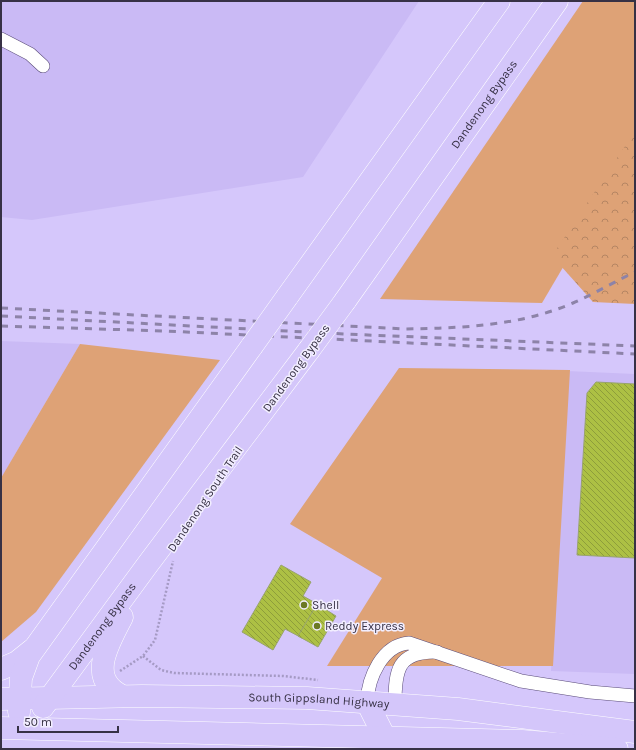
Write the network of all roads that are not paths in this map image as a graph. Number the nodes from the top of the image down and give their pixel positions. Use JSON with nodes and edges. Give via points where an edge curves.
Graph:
{"nodes":[{"id":1,"x":499,"y":1,"type":"edge"},
{"id":2,"x":557,"y":1,"type":"edge"},
{"id":3,"x":1,"y":40,"type":"edge"},
{"id":4,"x":43,"y":66,"type":"dead end"},
{"id":5,"x":148,"y":564,"type":"junction"},
{"id":6,"x":36,"y":645,"type":"junction"},
{"id":7,"x":438,"y":653,"type":"junction"},
{"id":8,"x":1,"y":669,"type":"edge"},
{"id":9,"x":132,"y":696,"type":"junction"},
{"id":10,"x":635,"y":696,"type":"edge"},
{"id":11,"x":10,"y":698,"type":"edge"},
{"id":12,"x":49,"y":699,"type":"junction"},
{"id":13,"x":367,"y":702,"type":"junction"},
{"id":14,"x":394,"y":704,"type":"junction"},
{"id":15,"x":16,"y":728,"type":"edge"},
{"id":16,"x":635,"y":732,"type":"edge"},
{"id":17,"x":344,"y":742,"type":"edge"},
{"id":18,"x":384,"y":743,"type":"edge"},
{"id":19,"x":617,"y":749,"type":"edge"}],
"edges":[{"from":1,"to":6,"type":"highway","bridge":true},
{"from":2,"to":5,"type":"highway","name":"Dandenong Bypass","bridge":true,"via":[[345,301]]},
{"from":3,"to":4,"type":"street","via":[[30,54]]},
{"from":5,"to":9,"type":"highway","via":[[110,641],[102,667],[105,683]]},
{"from":5,"to":12,"type":"highway","name":"Dandenong Bypass"},
{"from":6,"to":8,"type":"highway","via":[[17,662]]},
{"from":6,"to":11,"type":"highway"},
{"from":7,"to":10,"type":"street","via":[[528,682]]},
{"from":7,"to":13,"type":"street","via":[[409,643],[395,647],[382,659],[371,677]]},
{"from":7,"to":14,"type":"street","via":[[419,654],[400,665],[395,676]]},
{"from":9,"to":12,"type":"highway","name":"South Gippsland Highway"},
{"from":9,"to":13,"type":"highway","name":"South Gippsland Highway","via":[[307,698]]},
{"from":11,"to":12,"type":"highway","name":"South Gippsland Highway"},
{"from":11,"to":15,"type":"highway"},
{"from":12,"to":15,"type":"highway","name":"Dandenong Bypass"},
{"from":13,"to":14,"type":"highway","name":"South Gippsland Highway"},
{"from":13,"to":18,"type":"highway"},
{"from":14,"to":16,"type":"highway","name":"South Gippsland Highway","via":[[541,719]]},
{"from":14,"to":18,"type":"highway"},
{"from":15,"to":17,"type":"highway"},
{"from":17,"to":18,"type":"highway"},
{"from":18,"to":19,"type":"highway","via":[[543,742]]}]}
